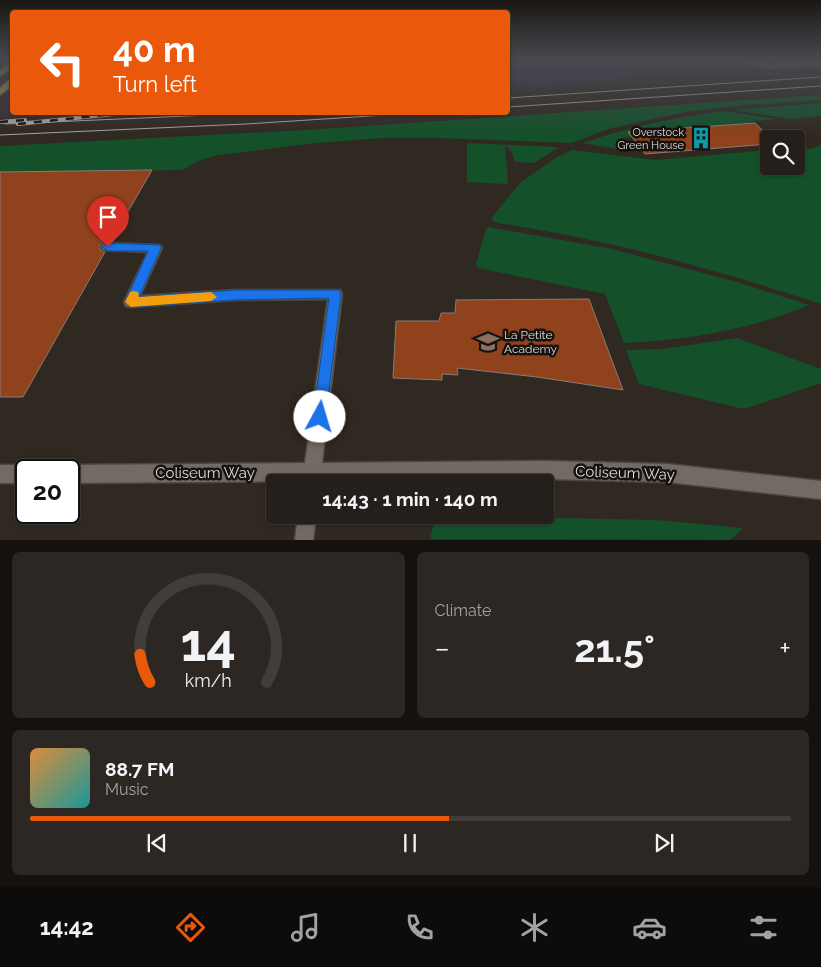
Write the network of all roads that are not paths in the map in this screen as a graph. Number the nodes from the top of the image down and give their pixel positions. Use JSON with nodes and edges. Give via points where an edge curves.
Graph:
{"nodes":[{"id":1,"x":108,"y":247,"type":"dead end"},
{"id":2,"x":0,"y":474,"type":"edge"},
{"id":3,"x":15,"y":474,"type":"edge"},
{"id":4,"x":80,"y":474,"type":"edge"},
{"id":5,"x":312,"y":474,"type":"edge"},
{"id":6,"x":412,"y":474,"type":"edge"},
{"id":7,"x":266,"y":476,"type":"edge"},
{"id":8,"x":821,"y":490,"type":"edge"},
{"id":9,"x":306,"y":524,"type":"edge"},
{"id":10,"x":304,"y":540,"type":"edge"}],
"edges":[{"from":1,"to":5,"type":"street","via":[[156,248],[131,302],[235,295],[335,294]]},
{"from":2,"to":3,"type":"street"},
{"from":4,"to":7,"type":"street","name":"Coliseum Way"},
{"from":6,"to":8,"type":"street","name":"Coliseum Way","via":[[546,470],[667,473]]},
{"from":9,"to":10,"type":"street"}]}
